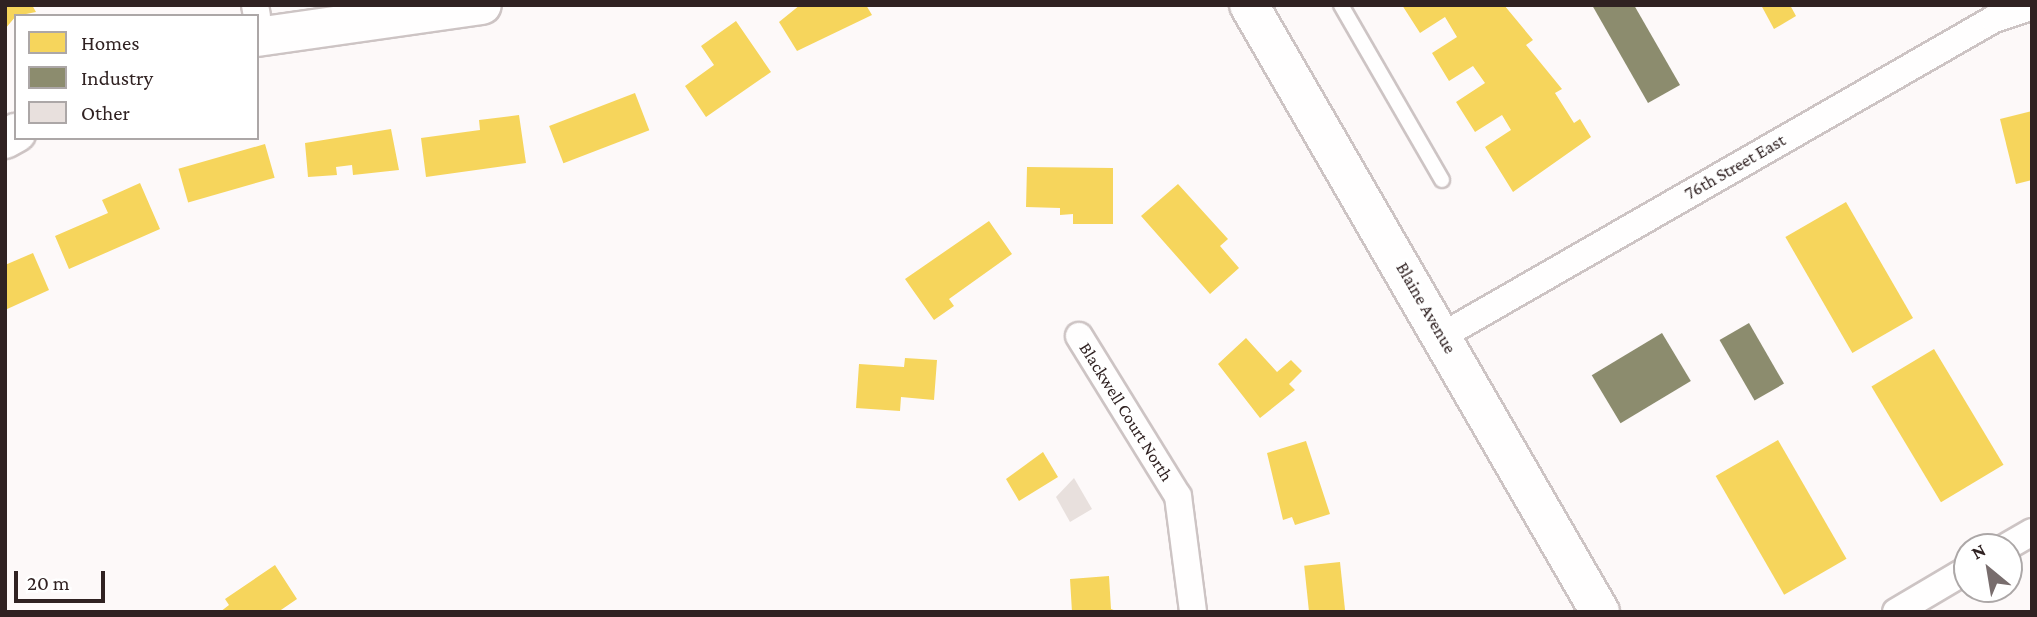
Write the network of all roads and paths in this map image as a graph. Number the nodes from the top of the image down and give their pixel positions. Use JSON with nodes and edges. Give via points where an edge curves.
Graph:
{"nodes":[{"id":1,"x":482,"y":5,"type":"edge"},
{"id":2,"x":1249,"y":5,"type":"edge"},
{"id":3,"x":1341,"y":5,"type":"edge"},
{"id":4,"x":2032,"y":7,"type":"edge"},
{"id":5,"x":259,"y":23,"type":"edge"},
{"id":6,"x":1442,"y":180,"type":"dead end"},
{"id":7,"x":1442,"y":335,"type":"junction"},
{"id":8,"x":1079,"y":336,"type":"dead end"},
{"id":9,"x":1953,"y":578,"type":"edge"},
{"id":10,"x":1193,"y":612,"type":"edge"},
{"id":11,"x":1600,"y":612,"type":"edge"},
{"id":12,"x":1896,"y":612,"type":"edge"}],
"edges":[{"from":1,"to":5,"type":"street"},
{"from":2,"to":7,"type":"street","name":"Blaine Avenue"},
{"from":3,"to":6,"type":"lane"},
{"from":4,"to":7,"type":"street","name":"76th Street East","via":[[1994,19]]},
{"from":7,"to":11,"type":"street","name":"Blaine Avenue"},
{"from":8,"to":10,"type":"street","name":"Blackwell Court North","via":[[1178,496]]},
{"from":9,"to":12,"type":"street"}]}
